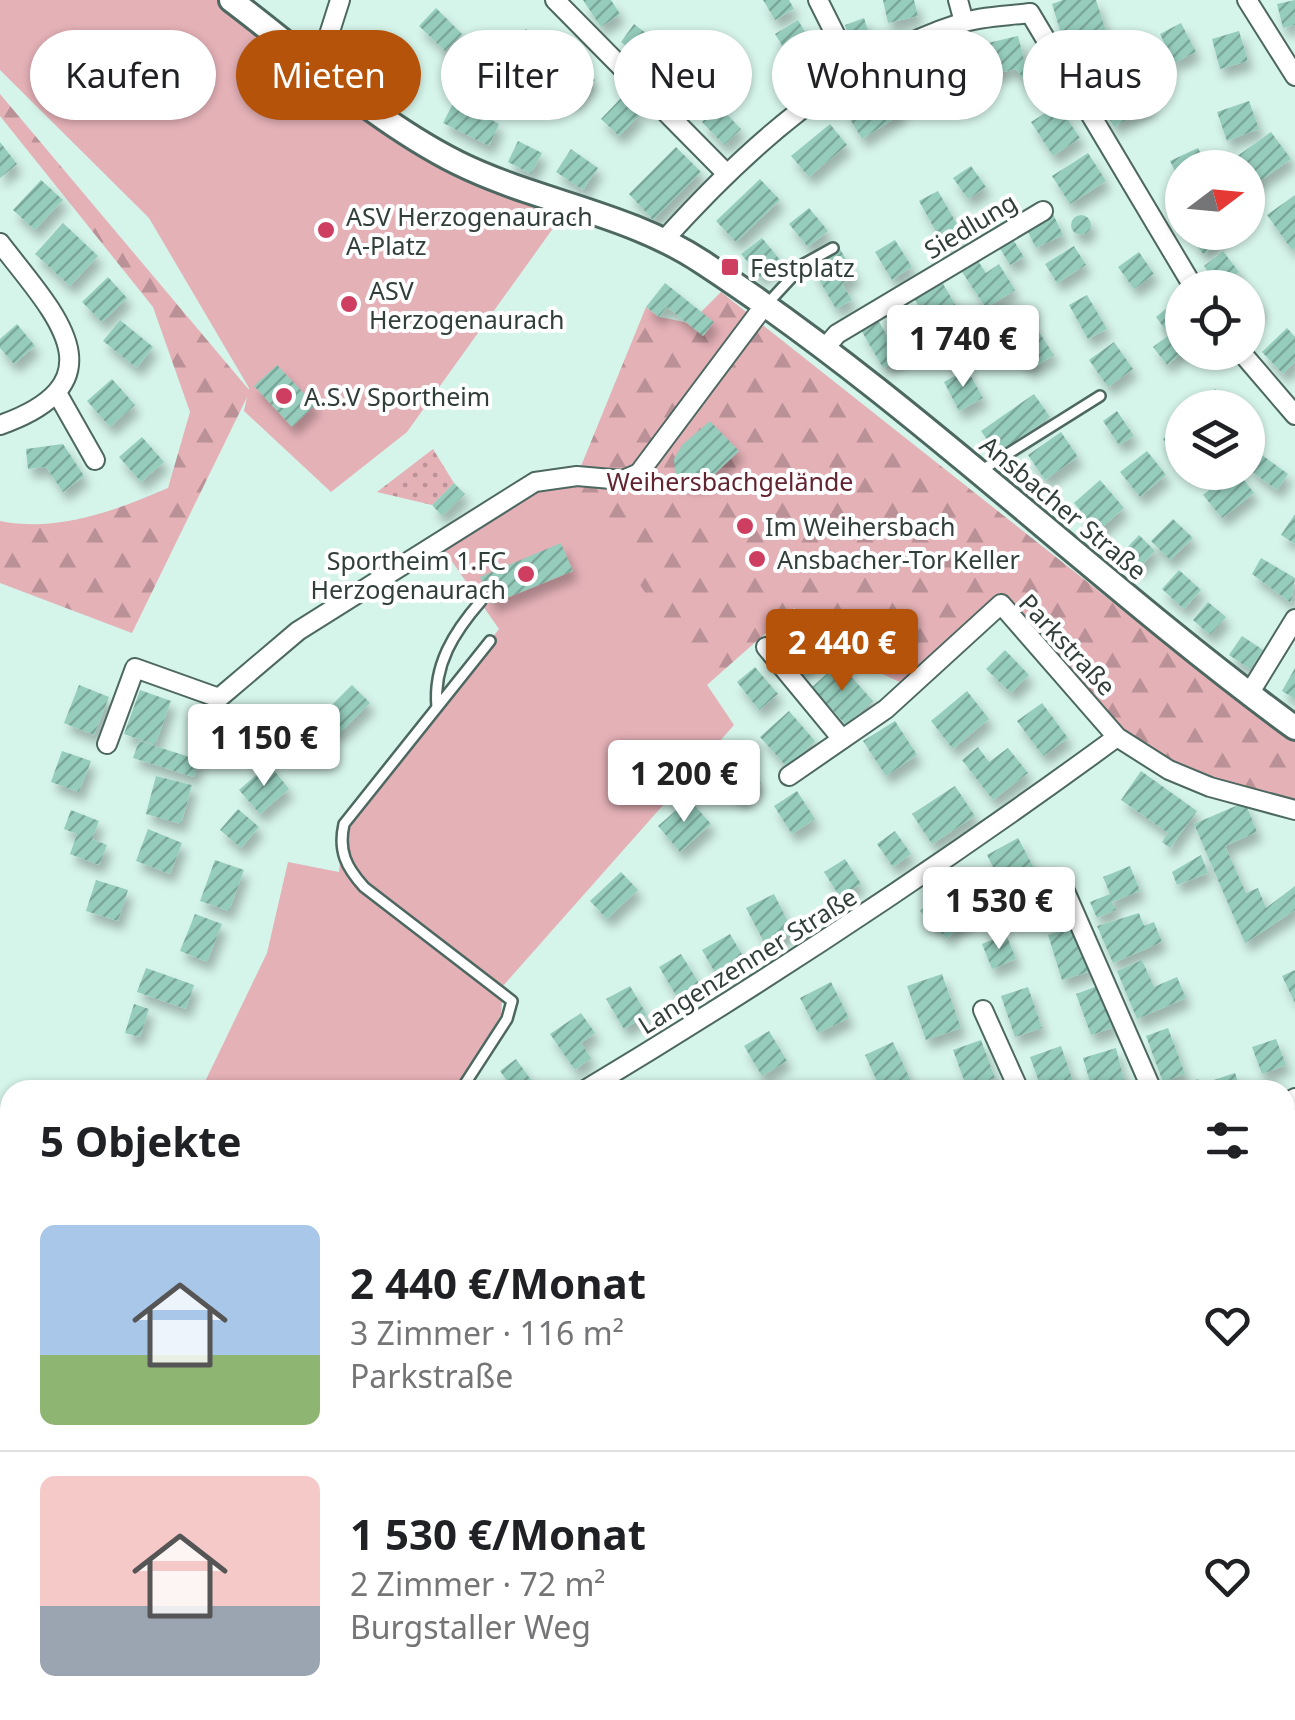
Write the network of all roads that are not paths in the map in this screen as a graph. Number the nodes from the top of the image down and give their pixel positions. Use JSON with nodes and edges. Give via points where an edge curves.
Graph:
{"nodes":[{"id":1,"x":232,"y":0,"type":"edge"},
{"id":2,"x":340,"y":0,"type":"edge"},
{"id":3,"x":555,"y":0,"type":"edge"},
{"id":4,"x":818,"y":0,"type":"edge"},
{"id":5,"x":958,"y":0,"type":"edge"},
{"id":6,"x":1247,"y":0,"type":"edge"},
{"id":7,"x":964,"y":22,"type":"junction"},
{"id":8,"x":271,"y":30,"type":"edge"},
{"id":9,"x":330,"y":30,"type":"edge"},
{"id":10,"x":833,"y":30,"type":"edge"},
{"id":11,"x":945,"y":30,"type":"edge"},
{"id":12,"x":1295,"y":76,"type":"edge"},
{"id":13,"x":392,"y":120,"type":"edge"},
{"id":14,"x":794,"y":120,"type":"edge"},
{"id":15,"x":725,"y":172,"type":"junction"},
{"id":16,"x":1043,"y":211,"type":"dead end"},
{"id":17,"x":664,"y":240,"type":"junction"},
{"id":18,"x":0,"y":242,"type":"edge"},
{"id":19,"x":833,"y":248,"type":"dead end"},
{"id":20,"x":1183,"y":270,"type":"edge"},
{"id":21,"x":764,"y":306,"type":"junction"},
{"id":22,"x":824,"y":349,"type":"junction"},
{"id":23,"x":1254,"y":370,"type":"edge"},
{"id":24,"x":57,"y":393,"type":"junction"},
{"id":25,"x":1100,"y":396,"type":"dead end"},
{"id":26,"x":1295,"y":414,"type":"edge"},
{"id":27,"x":0,"y":425,"type":"edge"},
{"id":28,"x":95,"y":460,"type":"dead end"},
{"id":29,"x":980,"y":471,"type":"junction"},
{"id":30,"x":480,"y":601,"type":"dead end"},
{"id":31,"x":1295,"y":619,"type":"edge"},
{"id":32,"x":490,"y":642,"type":"dead end"},
{"id":33,"x":766,"y":647,"type":"dead end"},
{"id":34,"x":1249,"y":694,"type":"junction"},
{"id":35,"x":437,"y":707,"type":"junction"},
{"id":36,"x":1295,"y":728,"type":"edge"},
{"id":37,"x":1118,"y":737,"type":"junction"},
{"id":38,"x":842,"y":739,"type":"junction"},
{"id":39,"x":107,"y":744,"type":"dead end"},
{"id":40,"x":789,"y":776,"type":"dead end"},
{"id":41,"x":1295,"y":810,"type":"edge"},
{"id":42,"x":1061,"y":882,"type":"dead end"},
{"id":43,"x":983,"y":1010,"type":"dead end"},
{"id":44,"x":467,"y":1080,"type":"edge"},
{"id":45,"x":602,"y":1080,"type":"edge"},
{"id":46,"x":1015,"y":1080,"type":"edge"},
{"id":47,"x":1148,"y":1080,"type":"edge"}],
"edges":[{"from":1,"to":8,"type":"street","name":"Ansbacher Straße"},
{"from":2,"to":9,"type":"street"},
{"from":3,"to":15,"type":"street"},
{"from":4,"to":10,"type":"street"},
{"from":5,"to":7,"type":"street"},
{"from":6,"to":12,"type":"street"},
{"from":7,"to":11,"type":"street"},
{"from":7,"to":20,"type":"street","via":[[1030,14]]},
{"from":13,"to":17,"type":"street","name":"Ansbacher Straße","via":[[458,163]]},
{"from":14,"to":15,"type":"street"},
{"from":15,"to":17,"type":"street"},
{"from":16,"to":22,"type":"street","name":"Siedlung","via":[[837,334]]},
{"from":17,"to":21,"type":"street","name":"Ansbacher Straße"},
{"from":18,"to":24,"type":"street","via":[[66,334],[70,368]]},
{"from":19,"to":21,"type":"lane","via":[[804,264]]},
{"from":21,"to":22,"type":"street","name":"Ansbacher Straße"},
{"from":21,"to":39,"type":"street","via":[[638,473],[624,480],[576,476],[535,482],[298,630],[219,698],[135,668]]},
{"from":22,"to":29,"type":"street","name":"Ansbacher Straße"},
{"from":23,"to":26,"type":"street"},
{"from":24,"to":27,"type":"street","via":[[29,415]]},
{"from":24,"to":28,"type":"street"},
{"from":25,"to":29,"type":"lane"},
{"from":29,"to":34,"type":"street","name":"Ansbacher Straße"},
{"from":30,"to":35,"type":"lane","via":[[456,630],[434,683]]},
{"from":31,"to":34,"type":"street"},
{"from":32,"to":35,"type":"lane"},
{"from":33,"to":38,"type":"street"},
{"from":34,"to":36,"type":"street","name":"Ansbacher Straße"},
{"from":35,"to":44,"type":"lane","via":[[344,824],[340,840],[350,872],[364,887],[512,1000]]},
{"from":37,"to":38,"type":"street","name":"Parkstraße","via":[[1002,604],[886,709]]},
{"from":37,"to":41,"type":"street","via":[[1210,787]]},
{"from":37,"to":45,"type":"street","name":"Langenzenner Straße","via":[[955,856]]},
{"from":38,"to":40,"type":"street","name":"Parkstraße"},
{"from":42,"to":47,"type":"street"},
{"from":43,"to":46,"type":"street"}]}
